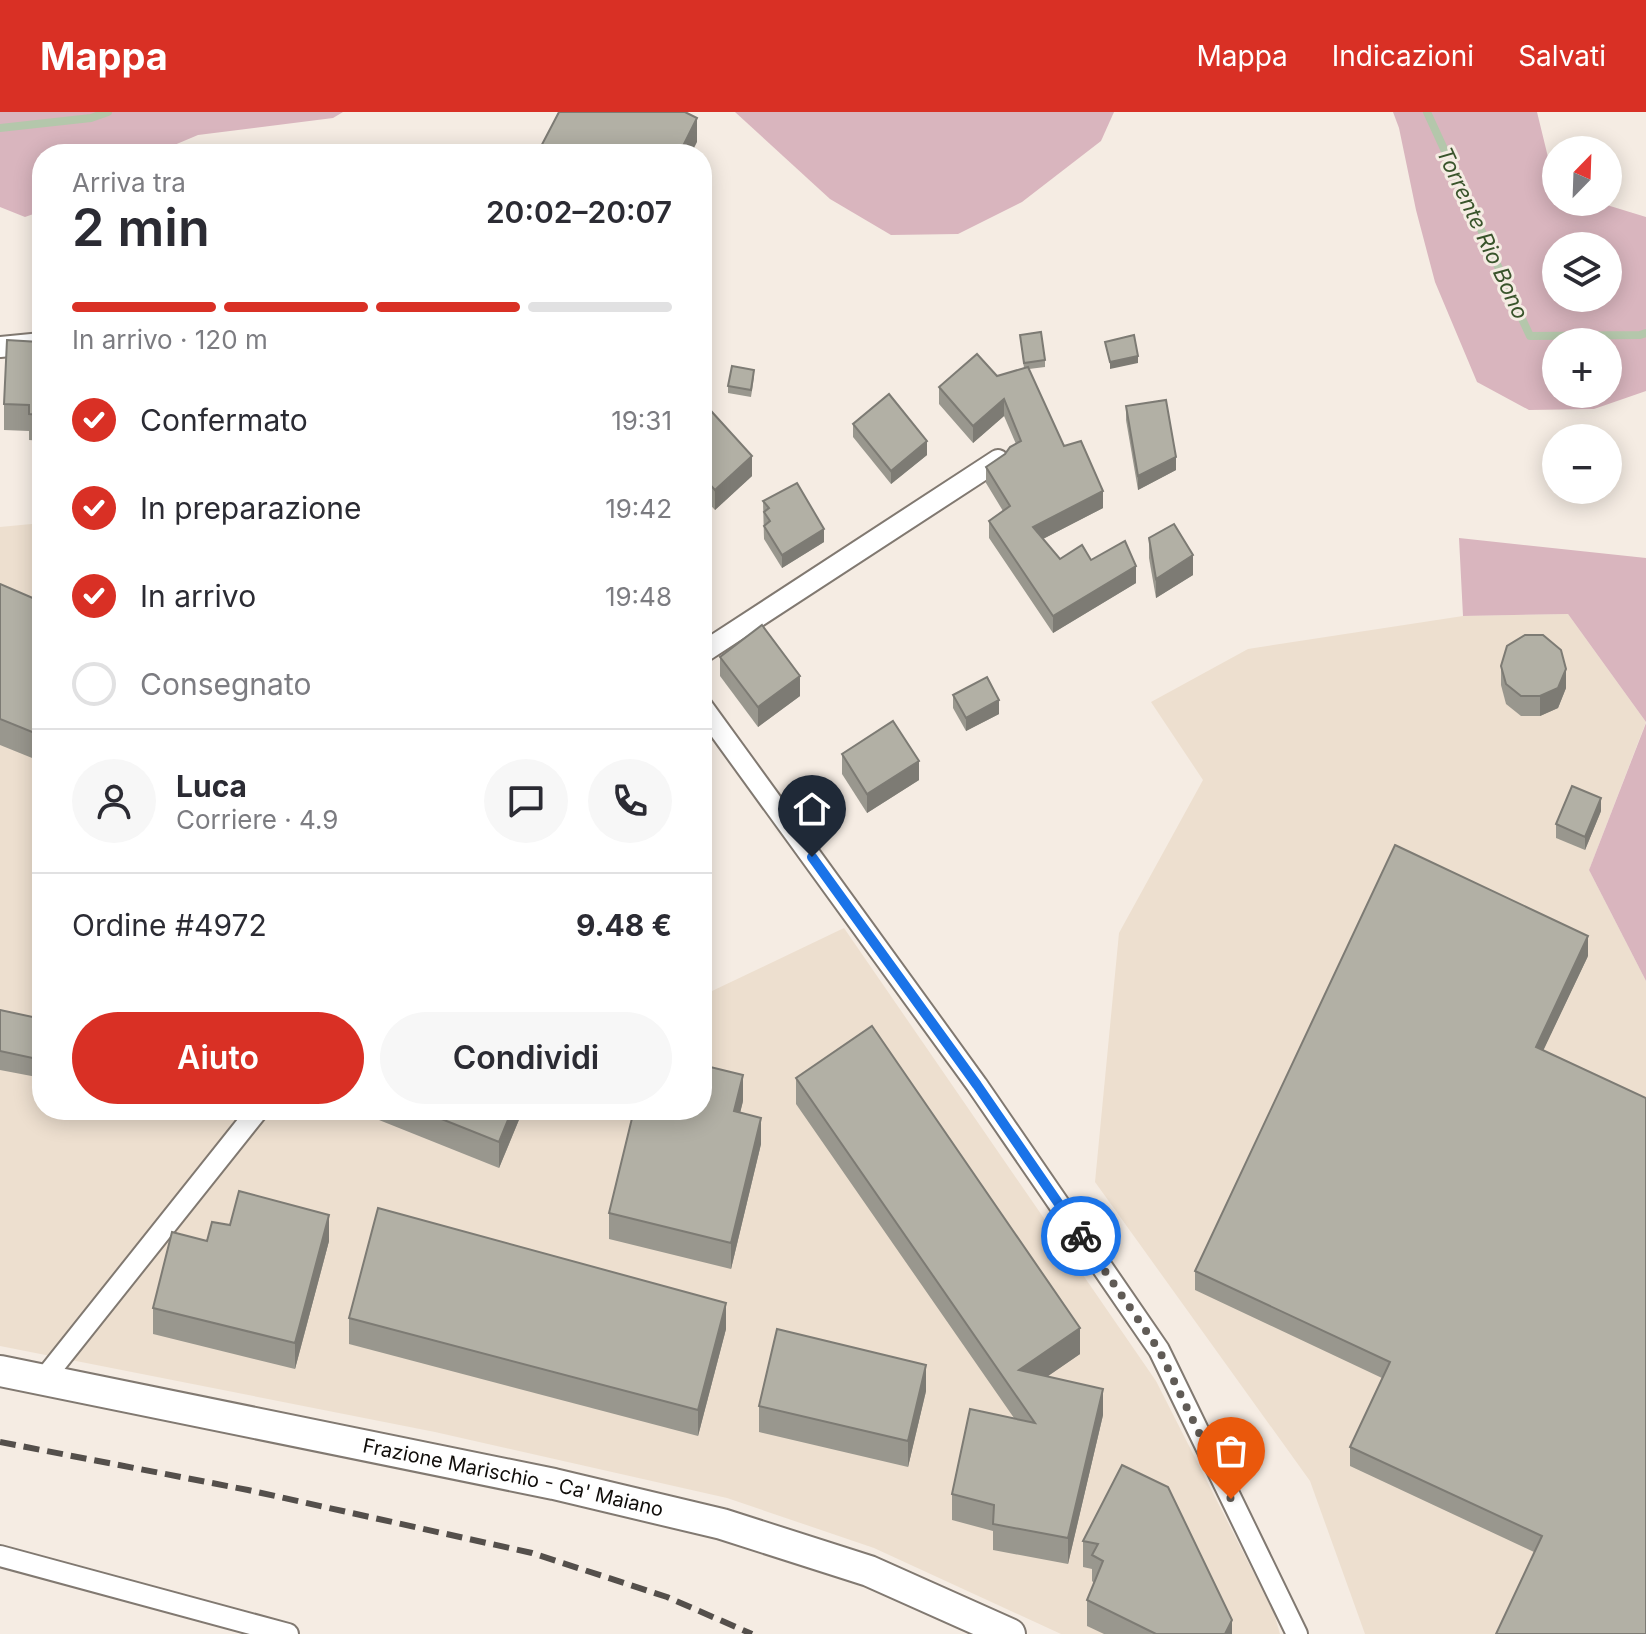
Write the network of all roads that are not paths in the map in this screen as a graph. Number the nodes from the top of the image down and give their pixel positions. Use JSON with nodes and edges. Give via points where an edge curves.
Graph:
{"nodes":[{"id":1,"x":32,"y":344,"type":"edge"},
{"id":2,"x":0,"y":347,"type":"edge"},
{"id":3,"x":998,"y":460,"type":"edge"},
{"id":4,"x":712,"y":646,"type":"edge"},
{"id":5,"x":712,"y":720,"type":"edge"},
{"id":6,"x":250,"y":1120,"type":"edge"},
{"id":7,"x":0,"y":1371,"type":"edge"},
{"id":8,"x":43,"y":1380,"type":"junction"},
{"id":9,"x":0,"y":1556,"type":"edge"},
{"id":10,"x":288,"y":1634,"type":"edge"},
{"id":11,"x":1010,"y":1634,"type":"edge"},
{"id":12,"x":1297,"y":1634,"type":"edge"}],
"edges":[{"from":1,"to":2,"type":"street"},
{"from":3,"to":4,"type":"street"},
{"from":5,"to":12,"type":"street","via":[[977,1085],[1159,1350]]},
{"from":6,"to":8,"type":"street"},
{"from":7,"to":8,"type":"main road","name":"Frazione Marischio - Ca' Maiano"},
{"from":8,"to":11,"type":"main road","name":"Frazione Marischio - Ca' Maiano","via":[[554,1484],[722,1524],[869,1571]]},
{"from":9,"to":10,"type":"street"}]}
